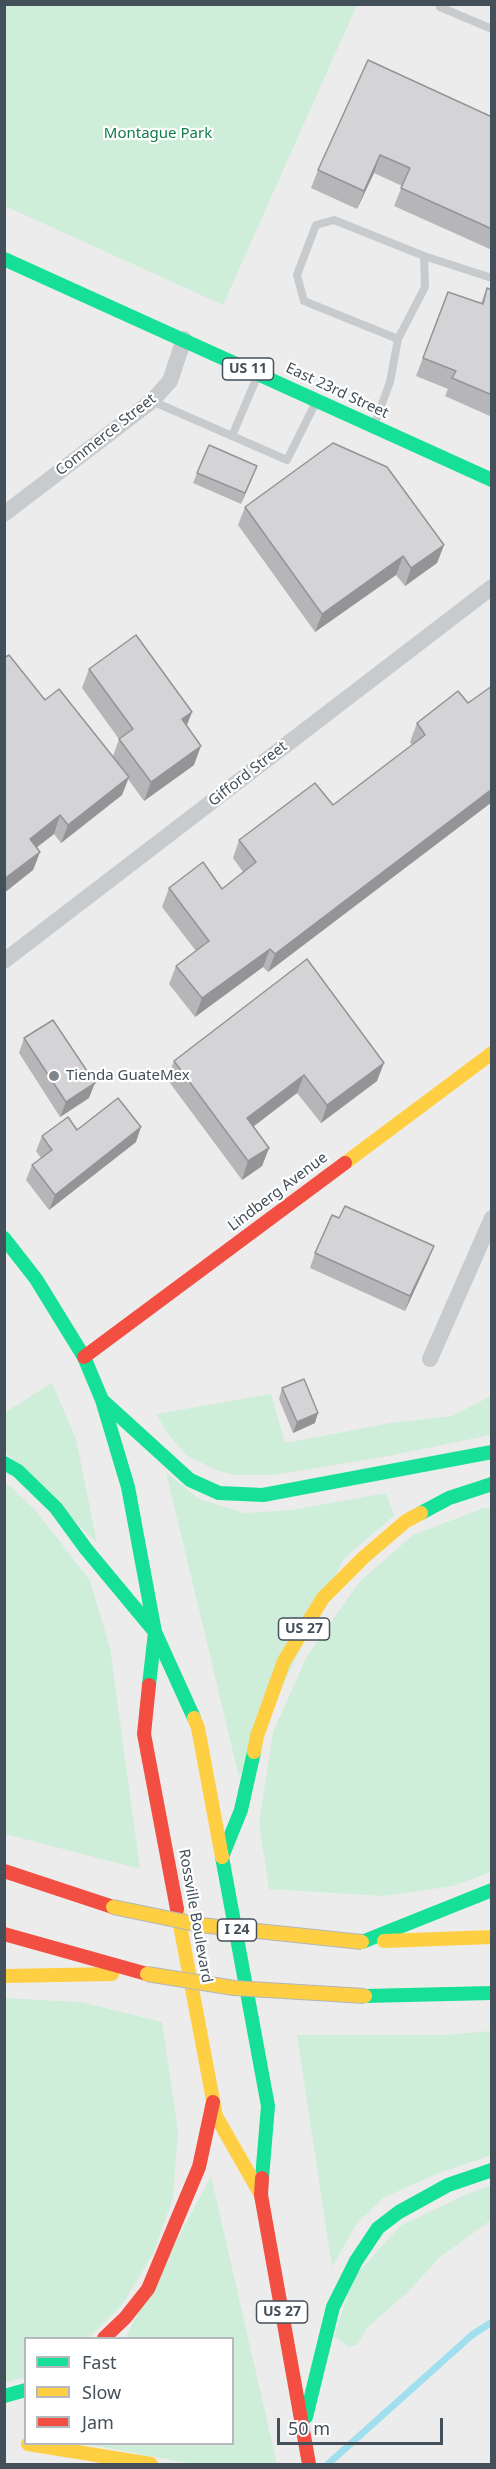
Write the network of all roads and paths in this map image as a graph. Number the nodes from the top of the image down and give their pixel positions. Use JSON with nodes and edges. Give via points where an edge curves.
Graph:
{"nodes":[{"id":1,"x":441,"y":4,"type":"edge"},
{"id":2,"x":492,"y":29,"type":"edge"},
{"id":3,"x":424,"y":256,"type":"junction"},
{"id":4,"x":4,"y":259,"type":"edge"},
{"id":5,"x":492,"y":278,"type":"edge"},
{"id":6,"x":184,"y":339,"type":"junction"},
{"id":7,"x":398,"y":339,"type":"junction"},
{"id":8,"x":258,"y":374,"type":"junction"},
{"id":9,"x":317,"y":400,"type":"junction"},
{"id":10,"x":152,"y":401,"type":"junction"},
{"id":11,"x":373,"y":426,"type":"junction"},
{"id":12,"x":232,"y":436,"type":"junction"},
{"id":13,"x":492,"y":480,"type":"edge"},
{"id":14,"x":4,"y":514,"type":"edge"},
{"id":15,"x":492,"y":587,"type":"edge"},
{"id":16,"x":6,"y":956,"type":"edge"},
{"id":17,"x":492,"y":1053,"type":"edge"},
{"id":18,"x":492,"y":1218,"type":"edge"},
{"id":19,"x":4,"y":1238,"type":"edge"},
{"id":20,"x":84,"y":1357,"type":"junction"},
{"id":21,"x":430,"y":1359,"type":"dead end"},
{"id":22,"x":102,"y":1400,"type":"junction"},
{"id":23,"x":492,"y":1452,"type":"edge"},
{"id":24,"x":4,"y":1464,"type":"edge"},
{"id":25,"x":492,"y":1484,"type":"edge"},
{"id":26,"x":155,"y":1632,"type":"junction"},
{"id":27,"x":222,"y":1857,"type":"junction"},
{"id":28,"x":4,"y":1871,"type":"edge"},
{"id":29,"x":492,"y":1890,"type":"edge"},
{"id":30,"x":4,"y":1934,"type":"edge"},
{"id":31,"x":492,"y":1937,"type":"edge"},
{"id":32,"x":362,"y":1942,"type":"junction"},
{"id":33,"x":147,"y":1974,"type":"junction"},
{"id":34,"x":4,"y":1976,"type":"edge"},
{"id":35,"x":492,"y":1993,"type":"edge"},
{"id":36,"x":213,"y":2102,"type":"junction"},
{"id":37,"x":492,"y":2170,"type":"edge"},
{"id":38,"x":261,"y":2195,"type":"junction"},
{"id":39,"x":105,"y":2337,"type":"edge"},
{"id":40,"x":24,"y":2391,"type":"edge"},
{"id":41,"x":4,"y":2396,"type":"edge"},
{"id":42,"x":303,"y":2429,"type":"junction"},
{"id":43,"x":40,"y":2445,"type":"edge"},
{"id":44,"x":151,"y":2464,"type":"edge"},
{"id":45,"x":309,"y":2464,"type":"edge"}],
"edges":[{"from":1,"to":2,"type":"lane","via":[[440,7]]},
{"from":3,"to":5,"type":"lane"},
{"from":3,"to":7,"type":"lane","via":[[425,287]]},
{"from":3,"to":7,"type":"lane","via":[[334,220],[316,225],[297,275],[304,301]]},
{"from":4,"to":6,"type":"main road","name":"East 23rd Street","number":"US 11"},
{"from":6,"to":8,"type":"main road","name":"East 23rd Street","number":"US 11"},
{"from":6,"to":10,"type":"street","name":"Commerce Street","via":[[170,381]]},
{"from":7,"to":11,"type":"lane","via":[[390,382]]},
{"from":8,"to":9,"type":"main road","name":"East 23rd Street","number":"US 11"},
{"from":8,"to":12,"type":"lane"},
{"from":9,"to":11,"type":"main road","name":"East 23rd Street","number":"US 11"},
{"from":9,"to":12,"type":"lane","via":[[287,460]]},
{"from":10,"to":12,"type":"lane"},
{"from":10,"to":14,"type":"street","name":"Commerce Street"},
{"from":11,"to":13,"type":"main road","name":"East 23rd Street","number":"US 11"},
{"from":15,"to":16,"type":"street","name":"Gifford Street"},
{"from":17,"to":20,"type":"main road","name":"Lindberg Avenue"},
{"from":18,"to":21,"type":"street"},
{"from":19,"to":20,"type":"main road","name":"Rossville Boulevard","via":[[36,1279]]},
{"from":20,"to":22,"type":"main road","name":"Rossville Boulevard"},
{"from":22,"to":23,"type":"main road","via":[[190,1480],[219,1493],[263,1494]]},
{"from":22,"to":26,"type":"main road","name":"Rossville Boulevard","via":[[128,1487]]},
{"from":24,"to":26,"type":"main road","via":[[18,1471],[56,1508]]},
{"from":25,"to":27,"type":"main road","number":"US 27","via":[[449,1498],[406,1521],[323,1598],[284,1661],[257,1736],[241,1810]]},
{"from":26,"to":27,"type":"main road","name":"Rossville Boulevard","via":[[198,1728]]},
{"from":26,"to":36,"type":"main road","name":"Rossville Boulevard","via":[[144,1734]]},
{"from":27,"to":38,"type":"main road","name":"Rossville Boulevard","number":"US 27","via":[[268,2106]]},
{"from":28,"to":32,"type":"main road","number":"I 24","bridge":true,"via":[[113,1907],[200,1925]]},
{"from":29,"to":32,"type":"main road"},
{"from":30,"to":33,"type":"main road"},
{"from":31,"to":32,"type":"main road","number":"I 24"},
{"from":33,"to":34,"type":"main road"},
{"from":33,"to":35,"type":"main road","bridge":true,"via":[[234,1988],[365,1996]]},
{"from":36,"to":38,"type":"main road","name":"Rossville Boulevard","via":[[216,2116]]},
{"from":36,"to":39,"type":"main road","via":[[200,2167],[160,2263],[148,2289]]},
{"from":37,"to":42,"type":"main road","via":[[448,2185],[399,2211],[378,2228],[356,2260],[333,2307]]},
{"from":38,"to":42,"type":"main road","name":"Rossville Boulevard","number":"US 27"},
{"from":40,"to":41,"type":"main road"},
{"from":42,"to":45,"type":"main road","name":"Rossville Boulevard","number":"US 27"},
{"from":43,"to":44,"type":"main road"}]}
